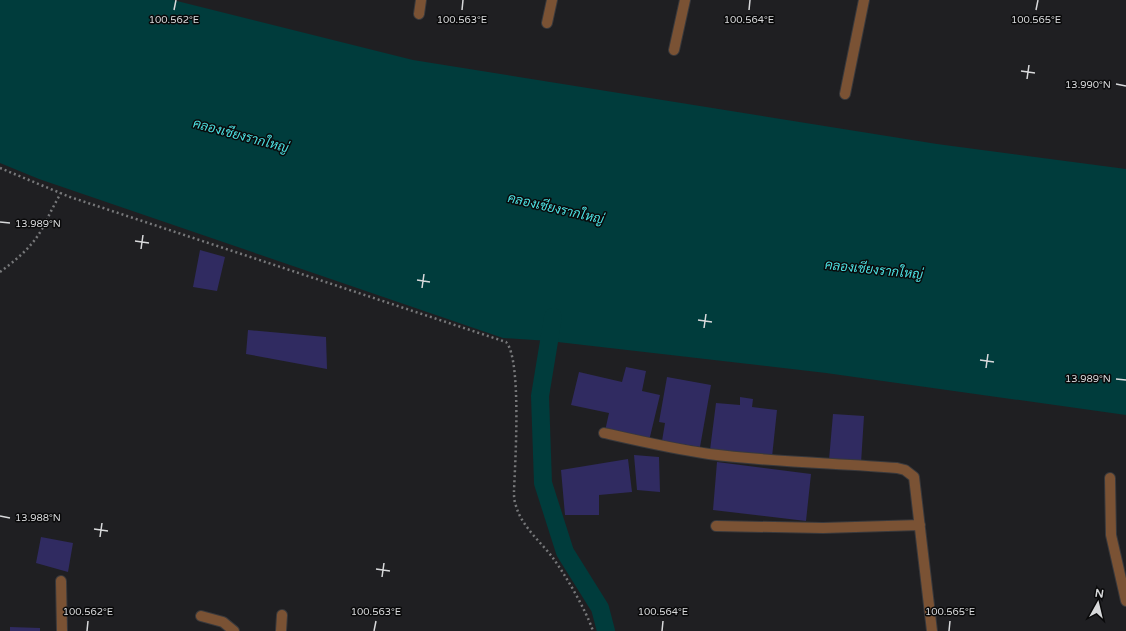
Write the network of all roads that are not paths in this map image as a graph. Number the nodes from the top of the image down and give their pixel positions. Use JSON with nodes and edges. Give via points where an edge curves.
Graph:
{"nodes":[{"id":1,"x":421,"y":0,"type":"edge"},
{"id":2,"x":552,"y":0,"type":"edge"},
{"id":3,"x":685,"y":0,"type":"edge"},
{"id":4,"x":864,"y":0,"type":"edge"},
{"id":5,"x":419,"y":14,"type":"dead end"},
{"id":6,"x":547,"y":23,"type":"dead end"},
{"id":7,"x":674,"y":50,"type":"dead end"},
{"id":8,"x":845,"y":94,"type":"dead end"},
{"id":9,"x":604,"y":433,"type":"dead end"},
{"id":10,"x":1110,"y":478,"type":"dead end"},
{"id":11,"x":920,"y":525,"type":"junction"},
{"id":12,"x":716,"y":526,"type":"dead end"},
{"id":13,"x":61,"y":581,"type":"dead end"},
{"id":14,"x":1126,"y":601,"type":"edge"},
{"id":15,"x":282,"y":615,"type":"dead end"},
{"id":16,"x":201,"y":616,"type":"dead end"},
{"id":17,"x":62,"y":631,"type":"edge"},
{"id":18,"x":234,"y":631,"type":"edge"},
{"id":19,"x":281,"y":631,"type":"edge"},
{"id":20,"x":932,"y":631,"type":"edge"}],
"edges":[{"from":1,"to":5,"type":"street"},
{"from":2,"to":6,"type":"street"},
{"from":3,"to":7,"type":"street"},
{"from":4,"to":8,"type":"street"},
{"from":9,"to":11,"type":"street","via":[[709,454],[905,470],[914,478]]},
{"from":10,"to":14,"type":"street","via":[[1111,535]]},
{"from":11,"to":12,"type":"street","via":[[823,528]]},
{"from":11,"to":20,"type":"street"},
{"from":13,"to":17,"type":"street"},
{"from":15,"to":19,"type":"street"},
{"from":16,"to":18,"type":"street","via":[[224,622]]}]}
